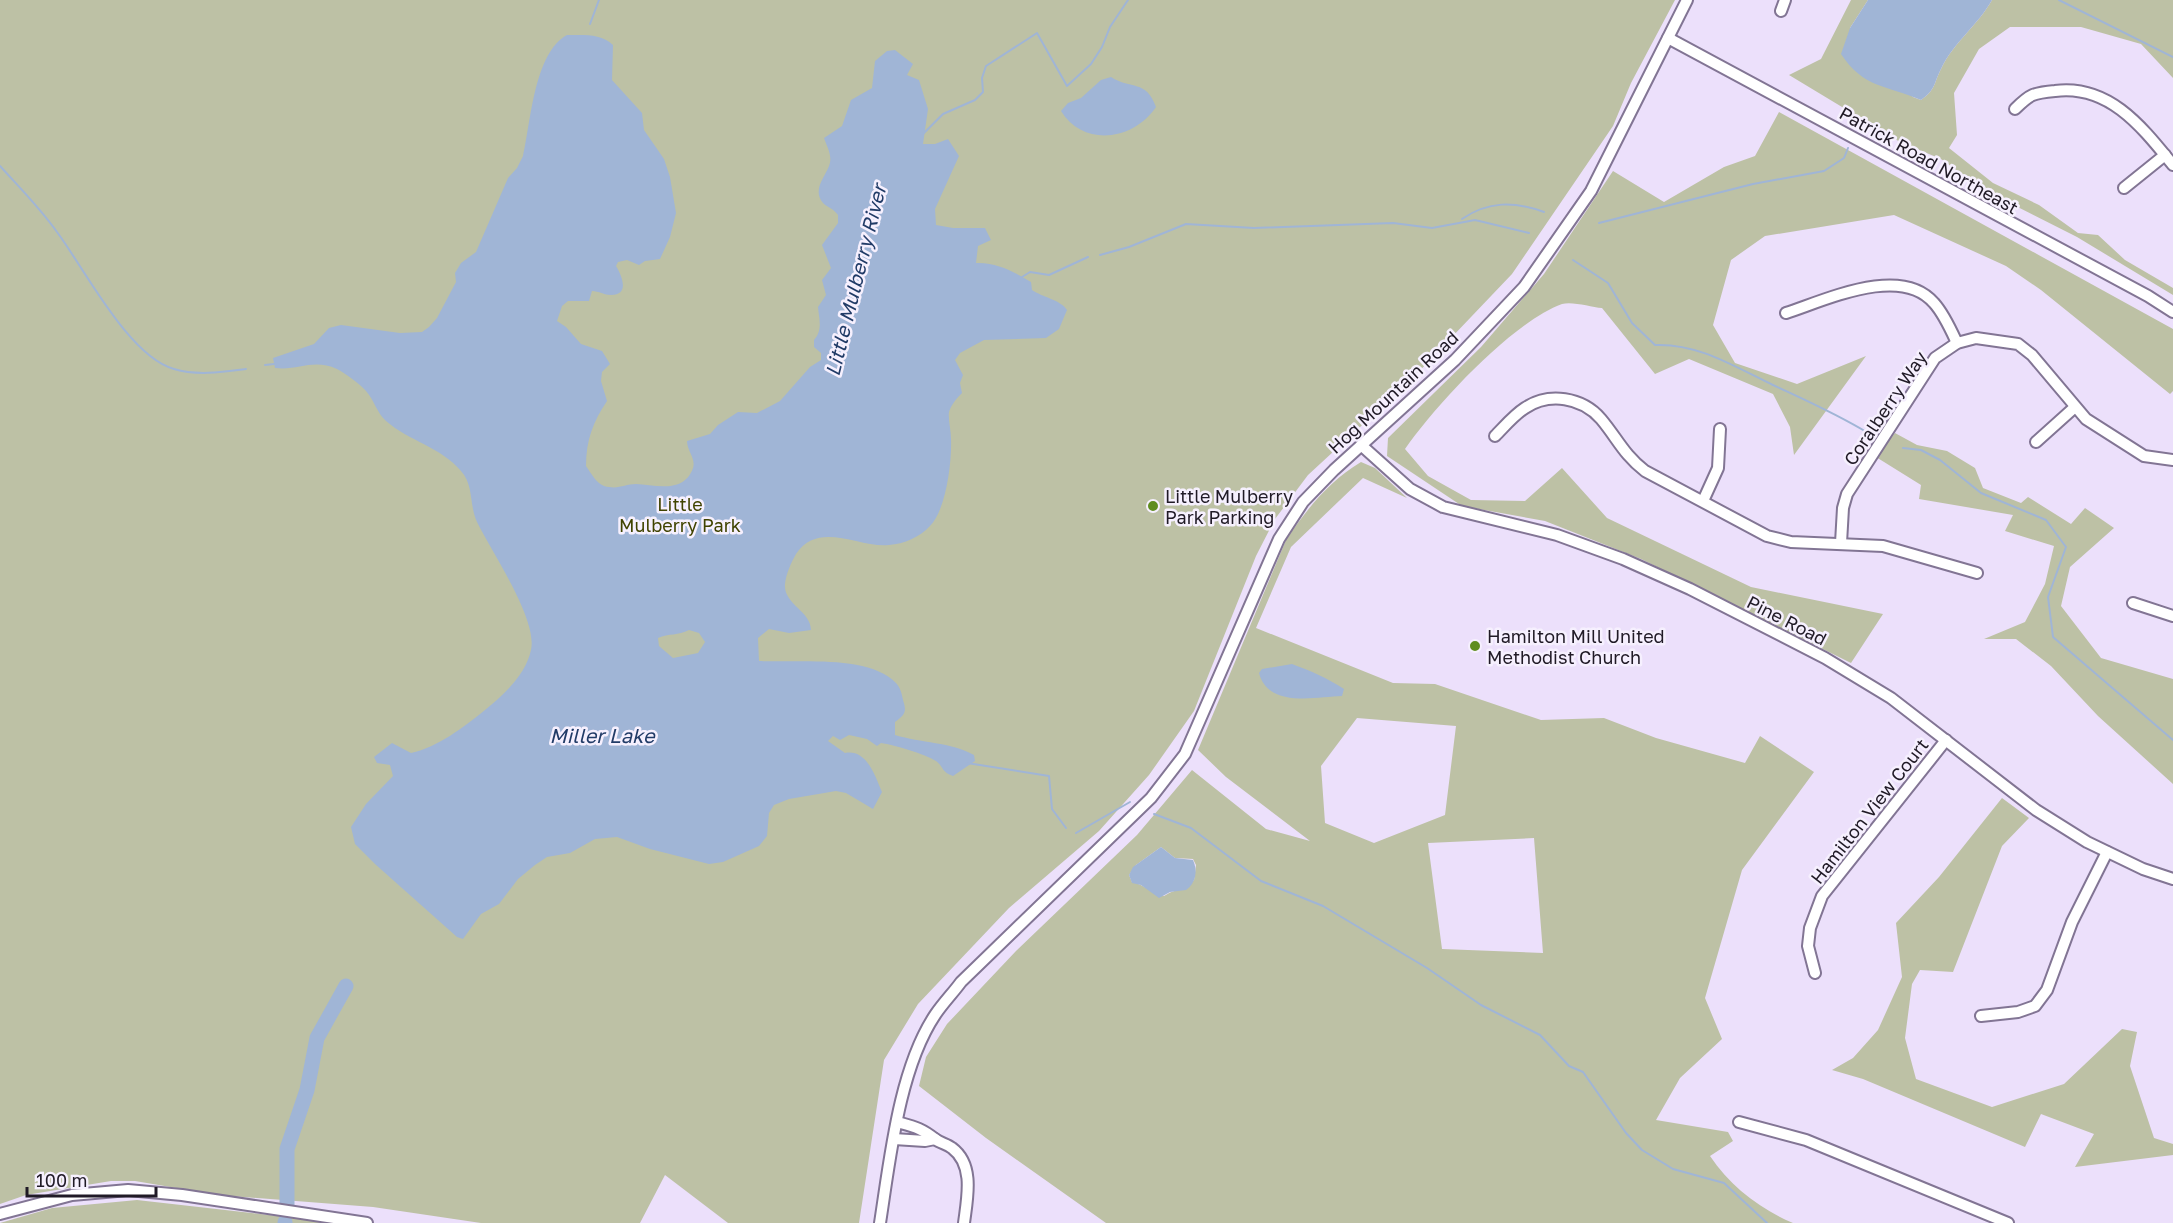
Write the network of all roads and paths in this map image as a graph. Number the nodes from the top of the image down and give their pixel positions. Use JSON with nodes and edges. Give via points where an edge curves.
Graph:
{"nodes":[{"id":1,"x":1687,"y":0,"type":"edge"},
{"id":2,"x":1785,"y":0,"type":"edge"},
{"id":3,"x":1781,"y":11,"type":"dead end"},
{"id":4,"x":1668,"y":38,"type":"junction"},
{"id":5,"x":2015,"y":109,"type":"dead end"},
{"id":6,"x":2165,"y":155,"type":"junction"},
{"id":7,"x":2173,"y":165,"type":"edge"},
{"id":8,"x":2124,"y":188,"type":"dead end"},
{"id":9,"x":1786,"y":312,"type":"dead end"},
{"id":10,"x":2173,"y":312,"type":"edge"},
{"id":11,"x":1957,"y":343,"type":"junction"},
{"id":12,"x":2075,"y":406,"type":"junction"},
{"id":13,"x":1720,"y":429,"type":"dead end"},
{"id":14,"x":1495,"y":436,"type":"dead end"},
{"id":15,"x":2036,"y":442,"type":"dead end"},
{"id":16,"x":1360,"y":445,"type":"junction"},
{"id":17,"x":2173,"y":460,"type":"edge"},
{"id":18,"x":1703,"y":501,"type":"junction"},
{"id":19,"x":1841,"y":543,"type":"junction"},
{"id":20,"x":1977,"y":573,"type":"dead end"},
{"id":21,"x":2133,"y":603,"type":"dead end"},
{"id":22,"x":2173,"y":616,"type":"edge"},
{"id":23,"x":1946,"y":740,"type":"junction"},
{"id":24,"x":2107,"y":852,"type":"junction"},
{"id":25,"x":2173,"y":879,"type":"edge"},
{"id":26,"x":1815,"y":972,"type":"dead end"},
{"id":27,"x":1981,"y":1016,"type":"dead end"},
{"id":28,"x":897,"y":1122,"type":"junction"},
{"id":29,"x":1739,"y":1122,"type":"dead end"},
{"id":30,"x":894,"y":1139,"type":"junction"},
{"id":31,"x":935,"y":1139,"type":"junction"},
{"id":32,"x":0,"y":1214,"type":"edge"},
{"id":33,"x":367,"y":1223,"type":"edge"},
{"id":34,"x":880,"y":1223,"type":"edge"},
{"id":35,"x":964,"y":1223,"type":"edge"},
{"id":36,"x":2008,"y":1223,"type":"edge"}],
"edges":[{"from":1,"to":4,"type":"street","name":"Hog Mountain Road"},
{"from":2,"to":3,"type":"street"},
{"from":4,"to":10,"type":"street","name":"Patrick Road Northeast"},
{"from":4,"to":16,"type":"street","name":"Hog Mountain Road","via":[[1591,192],[1524,287],[1455,360]]},
{"from":5,"to":6,"type":"street","via":[[2030,94],[2071,89],[2102,96],[2133,117]]},
{"from":6,"to":7,"type":"street"},
{"from":6,"to":8,"type":"street"},
{"from":9,"to":11,"type":"street","via":[[1881,284],[1913,288],[1934,302]]},
{"from":11,"to":12,"type":"street","name":"Coralberry Way","via":[[1987,338],[2018,344]]},
{"from":11,"to":19,"type":"street","name":"Coralberry Way","via":[[1935,358],[1848,494]]},
{"from":12,"to":15,"type":"street"},
{"from":12,"to":17,"type":"street","name":"Coralberry Way","via":[[2107,434],[2144,456]]},
{"from":13,"to":18,"type":"street","via":[[1718,468]]},
{"from":14,"to":18,"type":"street","via":[[1525,408],[1543,400],[1562,398],[1583,404],[1600,418],[1628,458]]},
{"from":16,"to":23,"type":"street","name":"Pine Road","via":[[1410,489],[1443,507],[1557,535],[1623,559],[1792,640],[1891,698]]},
{"from":16,"to":28,"type":"street","name":"Hog Mountain Road","via":[[1303,502],[1279,539],[1185,754],[1135,814],[961,982],[934,1016],[908,1075]]},
{"from":18,"to":19,"type":"street","via":[[1767,536],[1791,542]]},
{"from":19,"to":20,"type":"street","via":[[1883,546]]},
{"from":21,"to":22,"type":"street"},
{"from":23,"to":24,"type":"street","name":"Pine Road","via":[[2036,810]]},
{"from":23,"to":26,"type":"street","name":"Hamilton View Court","via":[[1822,896],[1808,946]]},
{"from":24,"to":25,"type":"street","name":"Pine Road"},
{"from":24,"to":27,"type":"street","via":[[2073,922],[2047,990],[2035,1006]]},
{"from":28,"to":30,"type":"street","name":"Hog Mountain Road"},
{"from":28,"to":31,"type":"street","via":[[927,1131]]},
{"from":29,"to":36,"type":"street","via":[[1806,1140]]},
{"from":30,"to":31,"type":"street"},
{"from":30,"to":34,"type":"street","name":"Hog Mountain Road"},
{"from":31,"to":35,"type":"street","via":[[953,1148],[964,1164],[969,1186]]},
{"from":32,"to":33,"type":"street","via":[[72,1195],[128,1190]]}]}
